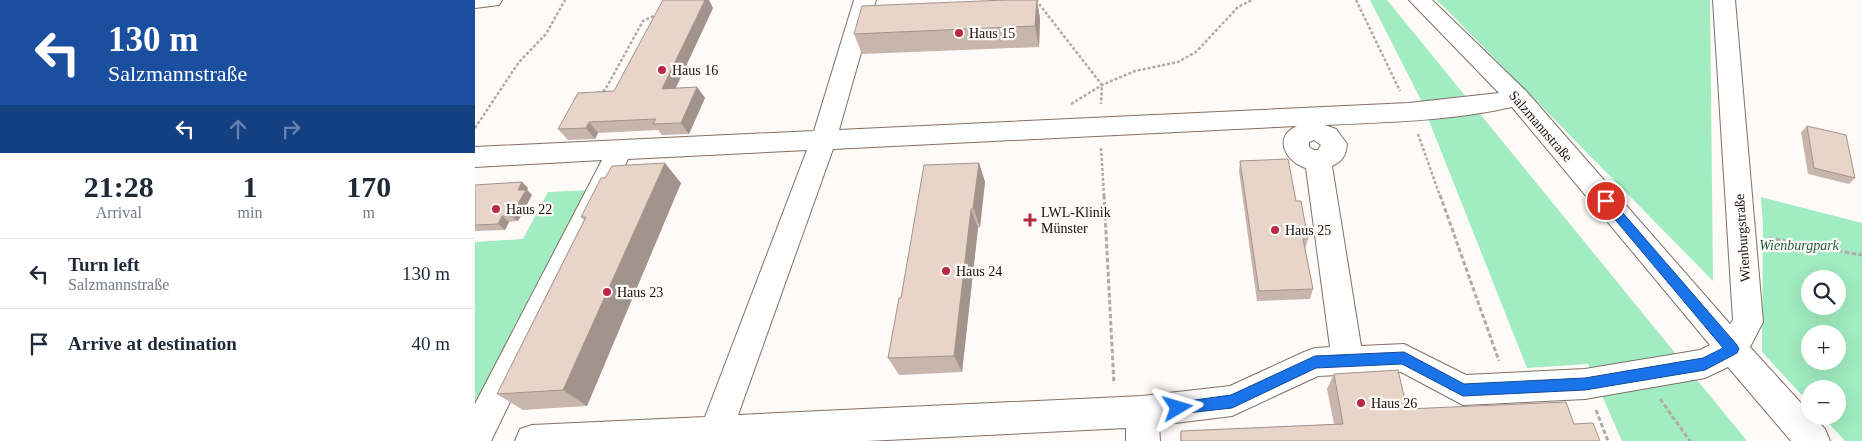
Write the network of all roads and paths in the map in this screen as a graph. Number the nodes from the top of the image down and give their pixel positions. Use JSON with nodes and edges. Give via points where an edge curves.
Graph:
{"nodes":[{"id":1,"x":491,"y":0,"type":"edge"},
{"id":2,"x":565,"y":0,"type":"edge"},
{"id":3,"x":1036,"y":0,"type":"edge"},
{"id":4,"x":1252,"y":0,"type":"edge"},
{"id":5,"x":1356,"y":0,"type":"edge"},
{"id":6,"x":1420,"y":0,"type":"edge"},
{"id":7,"x":1724,"y":0,"type":"edge"},
{"id":8,"x":475,"y":1,"type":"edge"},
{"id":9,"x":869,"y":10,"type":"edge"},
{"id":10,"x":661,"y":12,"type":"edge"},
{"id":11,"x":1102,"y":85,"type":"junction"},
{"id":12,"x":596,"y":94,"type":"edge"},
{"id":13,"x":1517,"y":97,"type":"junction"},
{"id":14,"x":1069,"y":105,"type":"dead end"},
{"id":15,"x":1409,"y":112,"type":"junction"},
{"id":16,"x":1311,"y":124,"type":"junction"},
{"id":17,"x":1100,"y":127,"type":"junction"},
{"id":18,"x":475,"y":128,"type":"edge"},
{"id":19,"x":824,"y":140,"type":"junction"},
{"id":20,"x":620,"y":150,"type":"junction"},
{"id":21,"x":475,"y":157,"type":"edge"},
{"id":22,"x":1741,"y":232,"type":"junction"},
{"id":23,"x":1862,"y":255,"type":"edge"},
{"id":24,"x":1732,"y":349,"type":"junction"},
{"id":25,"x":1348,"y":361,"type":"junction"},
{"id":26,"x":1643,"y":374,"type":"junction"},
{"id":27,"x":1509,"y":388,"type":"junction"},
{"id":28,"x":1133,"y":422,"type":"edge"},
{"id":29,"x":713,"y":436,"type":"edge"},
{"id":30,"x":475,"y":438,"type":"edge"},
{"id":31,"x":532,"y":441,"type":"edge"},
{"id":32,"x":1690,"y":441,"type":"edge"},
{"id":33,"x":1813,"y":441,"type":"edge"}],
"edges":[{"from":1,"to":8,"type":"street"},
{"from":2,"to":18,"type":"path","via":[[546,34],[519,62]]},
{"from":3,"to":11,"type":"path"},
{"from":4,"to":11,"type":"path","via":[[1238,7],[1197,52],[1178,62],[1135,71]]},
{"from":5,"to":15,"type":"path"},
{"from":6,"to":13,"type":"street","name":"Salzmannstraße"},
{"from":7,"to":22,"type":"street","name":"Wienburgstraße"},
{"from":9,"to":19,"type":"street"},
{"from":10,"to":12,"type":"path","via":[[643,21],[605,90]]},
{"from":11,"to":14,"type":"path"},
{"from":11,"to":17,"type":"path"},
{"from":13,"to":15,"type":"street","via":[[1487,104]]},
{"from":13,"to":24,"type":"street","name":"Salzmannstraße"},
{"from":15,"to":16,"type":"street"},
{"from":15,"to":27,"type":"path"},
{"from":16,"to":17,"type":"street"},
{"from":16,"to":25,"type":"street","via":[[1295,145],[1300,154],[1318,160]]},
{"from":17,"to":19,"type":"street"},
{"from":17,"to":28,"type":"path"},
{"from":19,"to":20,"type":"street"},
{"from":19,"to":29,"type":"street"},
{"from":20,"to":21,"type":"street"},
{"from":20,"to":30,"type":"street"},
{"from":22,"to":23,"type":"path"},
{"from":22,"to":24,"type":"street","name":"Wienburgstraße","via":[[1748,322]]},
{"from":24,"to":26,"type":"street","via":[[1705,364]]},
{"from":24,"to":33,"type":"street"},
{"from":25,"to":27,"type":"street","via":[[1404,358],[1463,390]]},
{"from":25,"to":28,"type":"street","via":[[1315,362],[1232,401]]},
{"from":26,"to":27,"type":"street","via":[[1585,384]]},
{"from":26,"to":32,"type":"path"},
{"from":28,"to":29,"type":"street"},
{"from":29,"to":31,"type":"street"}]}
